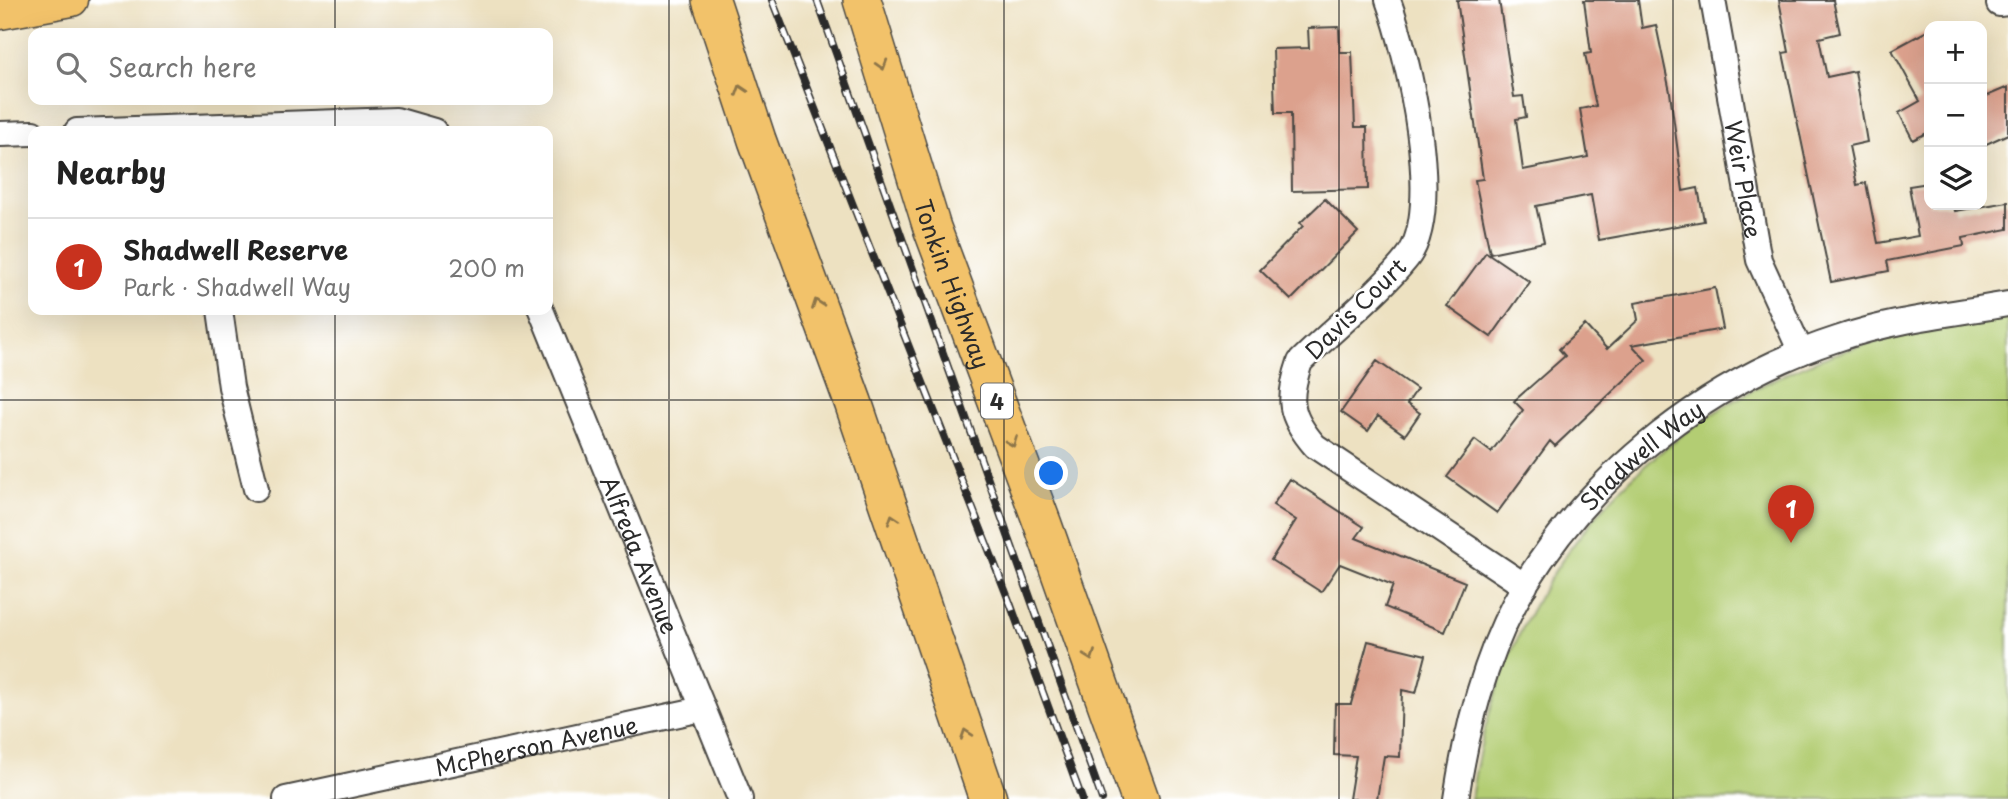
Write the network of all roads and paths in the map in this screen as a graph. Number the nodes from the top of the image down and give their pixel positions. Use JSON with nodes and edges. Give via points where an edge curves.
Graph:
{"nodes":[{"id":1,"x":72,"y":0,"type":"edge"},
{"id":2,"x":711,"y":0,"type":"edge"},
{"id":3,"x":862,"y":0,"type":"edge"},
{"id":4,"x":1388,"y":0,"type":"edge"},
{"id":5,"x":1713,"y":0,"type":"edge"},
{"id":6,"x":0,"y":13,"type":"edge"},
{"id":7,"x":273,"y":126,"type":"edge"},
{"id":8,"x":417,"y":126,"type":"edge"},
{"id":9,"x":28,"y":133,"type":"edge"},
{"id":10,"x":0,"y":134,"type":"edge"},
{"id":11,"x":2008,"y":304,"type":"edge"},
{"id":12,"x":221,"y":315,"type":"edge"},
{"id":13,"x":543,"y":315,"type":"edge"},
{"id":14,"x":1801,"y":352,"type":"junction"},
{"id":15,"x":256,"y":489,"type":"dead end"},
{"id":16,"x":1525,"y":586,"type":"junction"},
{"id":17,"x":702,"y":709,"type":"junction"},
{"id":18,"x":292,"y":798,"type":"edge"},
{"id":19,"x":740,"y":799,"type":"edge"},
{"id":20,"x":988,"y":799,"type":"edge"},
{"id":21,"x":1140,"y":799,"type":"edge"},
{"id":22,"x":1456,"y":799,"type":"edge"}],
"edges":[{"from":1,"to":6,"type":"main road"},
{"from":20,"to":2,"type":"highway","one_way":true},
{"from":3,"to":21,"type":"highway","name":"Tonkin Highway","number":"4","one_way":true,"via":[[932,228],[1044,525]]},
{"from":4,"to":16,"type":"street","name":"Davis Court","via":[[1401,36],[1420,140],[1424,220],[1408,257],[1300,362],[1291,403],[1297,426],[1315,446]]},
{"from":5,"to":14,"type":"street","name":"Weir Place","via":[[1759,260]]},
{"from":7,"to":8,"type":"street","via":[[396,120]]},
{"from":9,"to":10,"type":"street"},
{"from":11,"to":14,"type":"street","name":"Shadwell Way","via":[[1890,324]]},
{"from":12,"to":15,"type":"street","via":[[231,387]]},
{"from":13,"to":17,"type":"street","name":"Alfreda Avenue"},
{"from":14,"to":16,"type":"street","name":"Shadwell Way","via":[[1723,392],[1651,441],[1598,491]]},
{"from":16,"to":22,"type":"street","name":"Shadwell Way","via":[[1485,674]]},
{"from":17,"to":18,"type":"street","name":"McPherson Avenue"},
{"from":17,"to":19,"type":"street","name":"Alfreda Avenue"}]}
